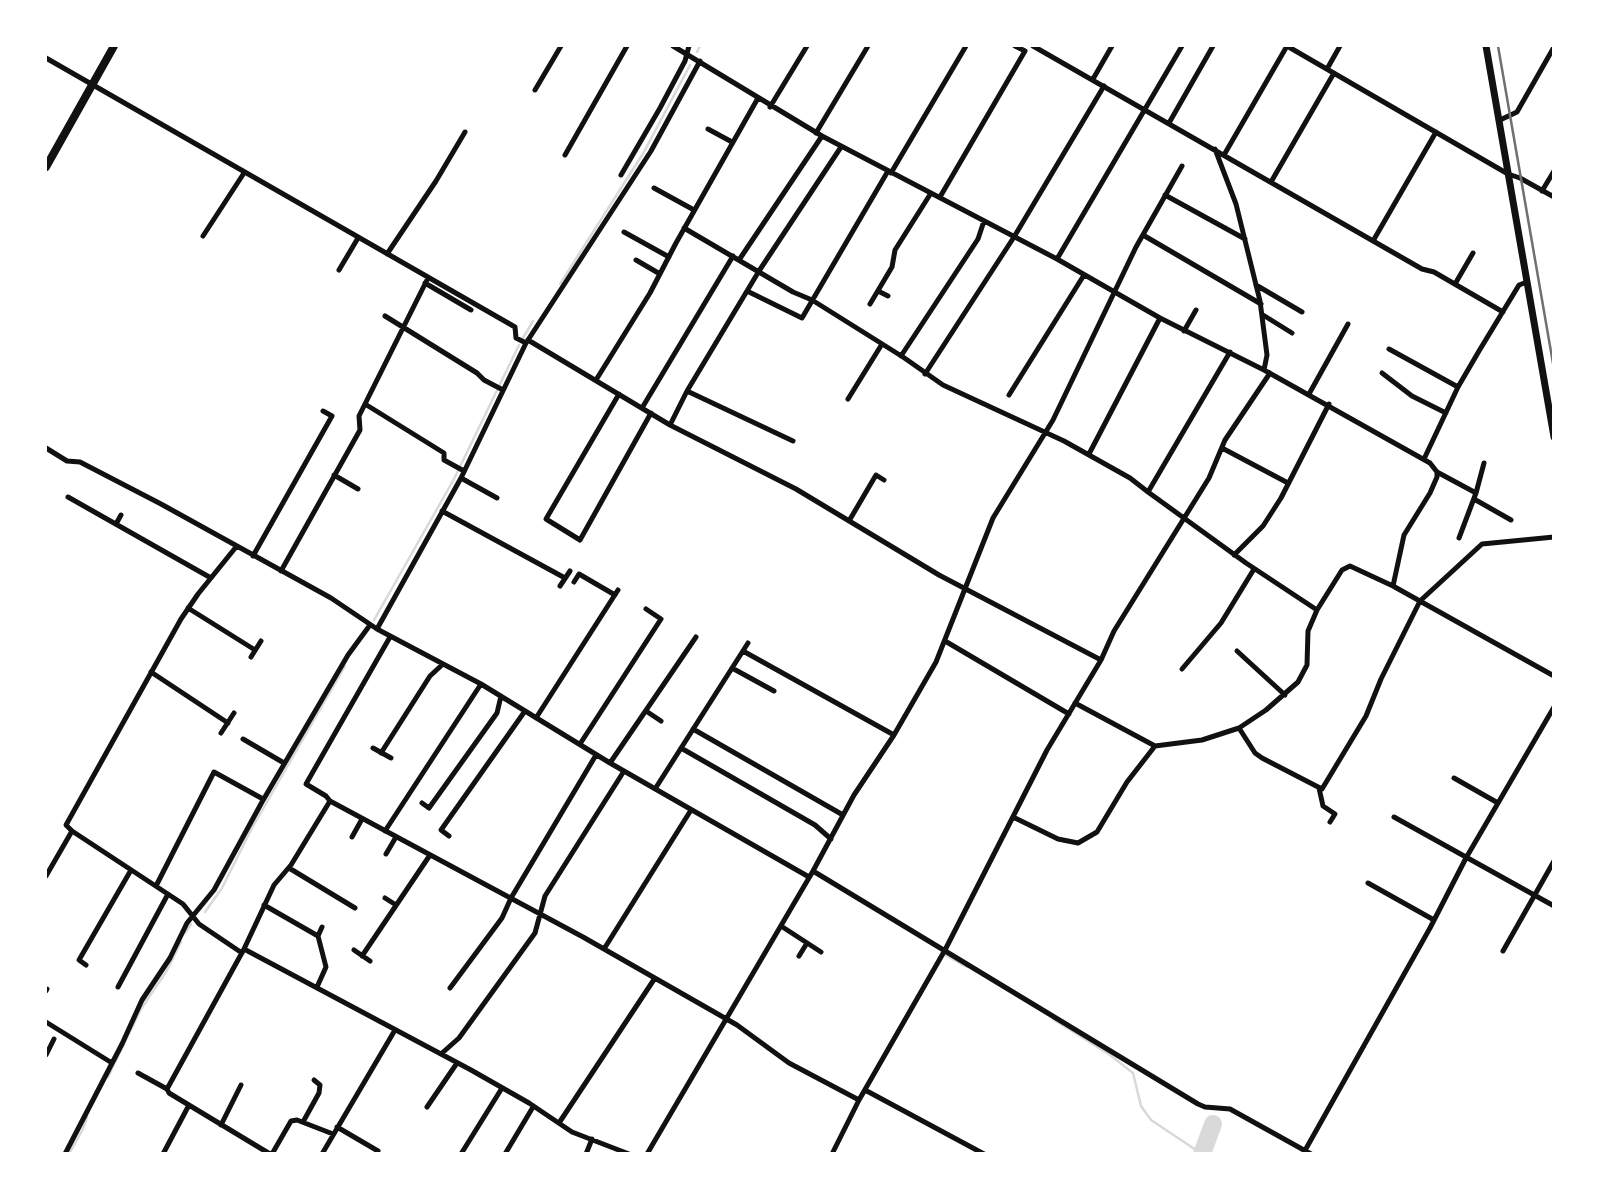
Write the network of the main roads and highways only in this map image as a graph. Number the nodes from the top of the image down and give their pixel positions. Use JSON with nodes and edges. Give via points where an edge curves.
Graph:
{"nodes":[{"id":1,"x":114,"y":46,"type":"edge"},
{"id":2,"x":1486,"y":46,"type":"edge"},
{"id":3,"x":46,"y":167,"type":"edge"},
{"id":4,"x":1553,"y":437,"type":"edge"}],
"edges":[{"from":1,"to":3,"type":"main road"},
{"from":2,"to":4,"type":"main road"}]}
